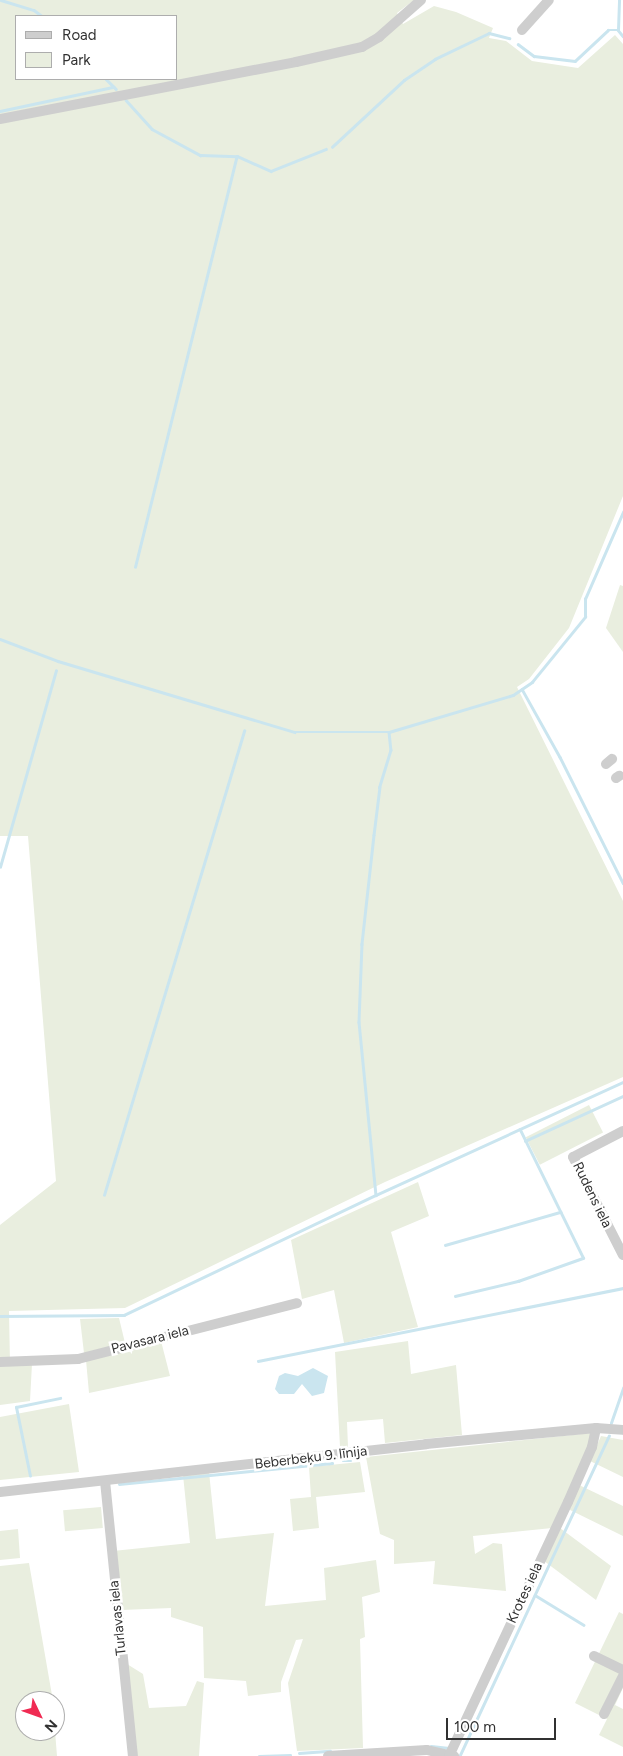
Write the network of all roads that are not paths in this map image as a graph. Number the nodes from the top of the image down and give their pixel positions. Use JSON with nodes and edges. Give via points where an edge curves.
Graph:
{"nodes":[{"id":1,"x":421,"y":0,"type":"edge"},
{"id":2,"x":549,"y":0,"type":"edge"},
{"id":3,"x":522,"y":30,"type":"dead end"},
{"id":4,"x":0,"y":119,"type":"edge"},
{"id":5,"x":623,"y":1131,"type":"edge"},
{"id":6,"x":623,"y":1256,"type":"edge"},
{"id":7,"x":297,"y":1303,"type":"dead end"},
{"id":8,"x":0,"y":1362,"type":"edge"},
{"id":9,"x":596,"y":1428,"type":"junction"},
{"id":10,"x":623,"y":1430,"type":"edge"},
{"id":11,"x":105,"y":1481,"type":"junction"},
{"id":12,"x":0,"y":1492,"type":"edge"},
{"id":13,"x":594,"y":1656,"type":"dead end"},
{"id":14,"x":623,"y":1670,"type":"edge"},
{"id":15,"x":623,"y":1676,"type":"edge"},
{"id":16,"x":604,"y":1714,"type":"dead end"},
{"id":17,"x":451,"y":1755,"type":"edge"},
{"id":18,"x":133,"y":1756,"type":"edge"},
{"id":19,"x":328,"y":1756,"type":"edge"}],
"edges":[{"from":1,"to":4,"type":"street","via":[[379,38],[362,47]]},
{"from":2,"to":3,"type":"street"},
{"from":5,"to":6,"type":"street","name":"Rudens iela","via":[[573,1157]]},
{"from":7,"to":8,"type":"street","name":"Pavasara iela","via":[[78,1359]]},
{"from":9,"to":10,"type":"street","name":"Beberbeķu 9. līnija"},
{"from":9,"to":11,"type":"street","name":"Beberbeķu 9. līnija"},
{"from":9,"to":17,"type":"street","name":"Krotes iela","via":[[592,1447],[568,1502]]},
{"from":11,"to":12,"type":"street","name":"Beberbeķu 9. līnija"},
{"from":11,"to":18,"type":"street","name":"Turlavas iela"},
{"from":13,"to":14,"type":"street"},
{"from":15,"to":16,"type":"street"},
{"from":17,"to":19,"type":"street","via":[[427,1750]]}]}
